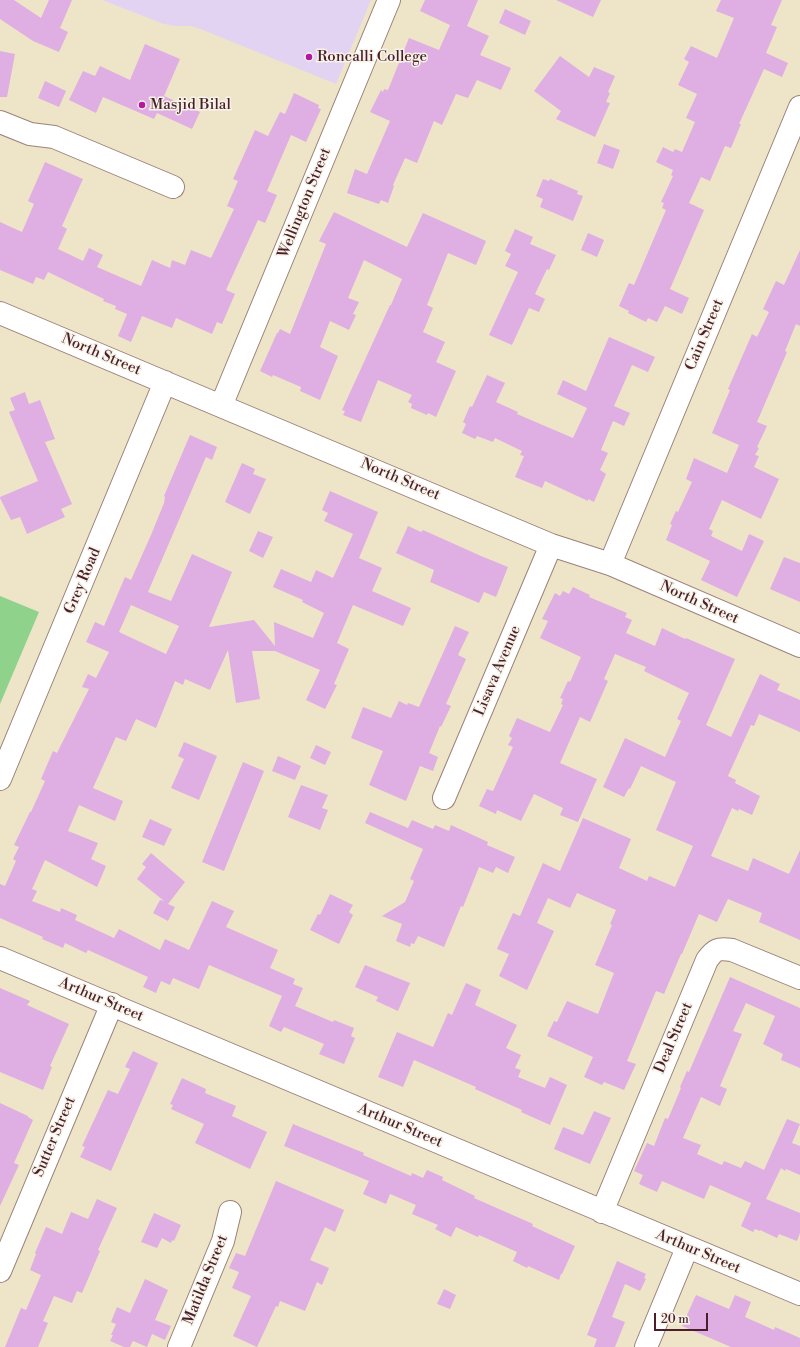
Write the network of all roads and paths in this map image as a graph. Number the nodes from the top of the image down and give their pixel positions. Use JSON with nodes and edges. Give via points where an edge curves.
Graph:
{"nodes":[{"id":1,"x":389,"y":0,"type":"edge"},
{"id":2,"x":800,"y":107,"type":"edge"},
{"id":3,"x":0,"y":122,"type":"edge"},
{"id":4,"x":173,"y":187,"type":"dead end"},
{"id":5,"x":0,"y":313,"type":"edge"},
{"id":6,"x":165,"y":382,"type":"junction"},
{"id":7,"x":221,"y":406,"type":"junction"},
{"id":8,"x":552,"y":545,"type":"junction"},
{"id":9,"x":610,"y":564,"type":"junction"},
{"id":10,"x":800,"y":646,"type":"edge"},
{"id":11,"x":0,"y":779,"type":"edge"},
{"id":12,"x":444,"y":798,"type":"dead end"},
{"id":13,"x":0,"y":958,"type":"edge"},
{"id":14,"x":800,"y":978,"type":"edge"},
{"id":15,"x":112,"y":1004,"type":"junction"},
{"id":16,"x":230,"y":1212,"type":"dead end"},
{"id":17,"x":602,"y":1212,"type":"junction"},
{"id":18,"x":687,"y":1248,"type":"junction"},
{"id":19,"x":0,"y":1271,"type":"edge"},
{"id":20,"x":800,"y":1294,"type":"edge"},
{"id":21,"x":179,"y":1347,"type":"edge"},
{"id":22,"x":646,"y":1347,"type":"edge"}],
"edges":[{"from":1,"to":7,"type":"street","name":"Wellington Street"},
{"from":2,"to":9,"type":"street","name":"Cain Street"},
{"from":3,"to":4,"type":"street","via":[[30,134],[54,137]]},
{"from":5,"to":6,"type":"street","name":"North Street"},
{"from":6,"to":7,"type":"street","name":"North Street"},
{"from":6,"to":11,"type":"street","name":"Grey Road"},
{"from":7,"to":8,"type":"street","name":"North Street"},
{"from":8,"to":9,"type":"street","name":"North Street"},
{"from":8,"to":12,"type":"street","name":"Lisava Avenue"},
{"from":9,"to":10,"type":"street","name":"North Street"},
{"from":13,"to":15,"type":"street","name":"Arthur Street"},
{"from":14,"to":17,"type":"street","name":"Deal Street","via":[[732,950],[722,948],[713,952],[707,960]]},
{"from":15,"to":17,"type":"street","name":"Arthur Street"},
{"from":15,"to":19,"type":"street","name":"Sutter Street"},
{"from":16,"to":21,"type":"street","name":"Matilda Street","via":[[223,1241]]},
{"from":17,"to":18,"type":"street","name":"Arthur Street"},
{"from":18,"to":20,"type":"street","name":"Arthur Street"},
{"from":18,"to":22,"type":"street"}]}
